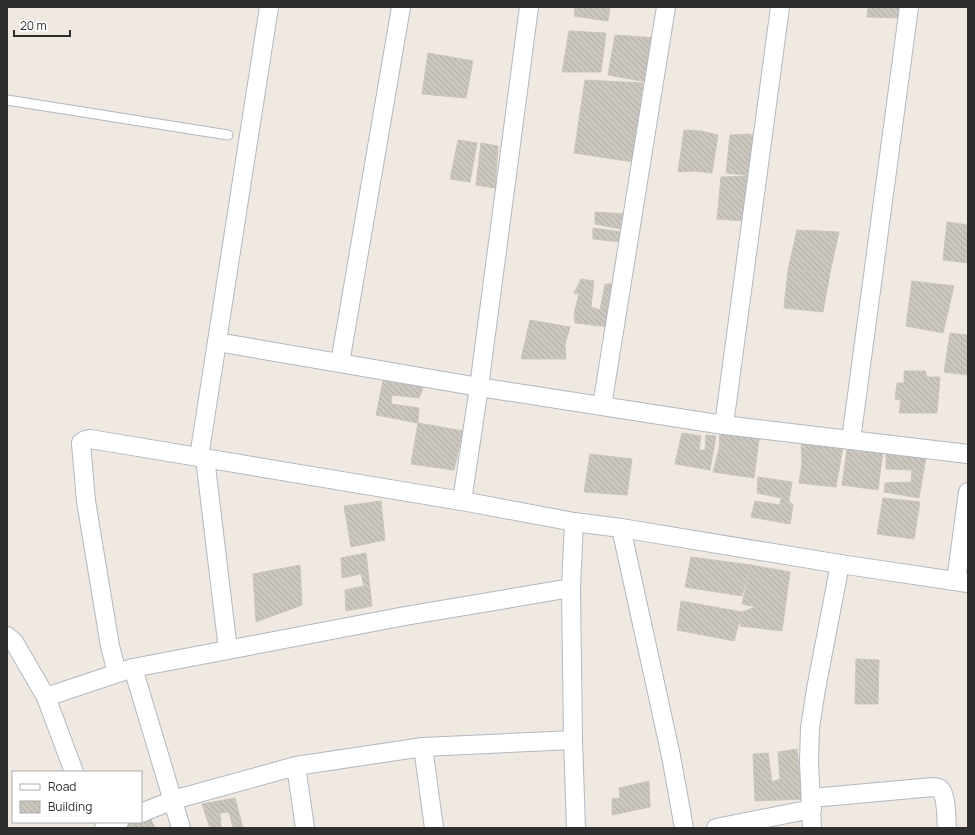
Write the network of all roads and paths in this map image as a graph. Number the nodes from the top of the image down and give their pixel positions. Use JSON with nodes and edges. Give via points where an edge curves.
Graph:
{"nodes":[{"id":1,"x":269,"y":7,"type":"edge"},
{"id":2,"x":401,"y":7,"type":"edge"},
{"id":3,"x":529,"y":7,"type":"edge"},
{"id":4,"x":666,"y":7,"type":"edge"},
{"id":5,"x":780,"y":7,"type":"edge"},
{"id":6,"x":909,"y":7,"type":"edge"},
{"id":7,"x":7,"y":100,"type":"edge"},
{"id":8,"x":228,"y":135,"type":"dead end"},
{"id":9,"x":217,"y":342,"type":"junction"},
{"id":10,"x":340,"y":363,"type":"junction"},
{"id":11,"x":479,"y":387,"type":"junction"},
{"id":12,"x":602,"y":406,"type":"junction"},
{"id":13,"x":724,"y":425,"type":"junction"},
{"id":14,"x":852,"y":440,"type":"junction"},
{"id":15,"x":968,"y":454,"type":"edge"},
{"id":16,"x":202,"y":458,"type":"junction"},
{"id":17,"x":968,"y":492,"type":"edge"},
{"id":18,"x":462,"y":501,"type":"junction"},
{"id":19,"x":574,"y":522,"type":"junction"},
{"id":20,"x":621,"y":528,"type":"junction"},
{"id":21,"x":840,"y":564,"type":"junction"},
{"id":22,"x":962,"y":582,"type":"edge"},
{"id":23,"x":571,"y":588,"type":"junction"},
{"id":24,"x":7,"y":636,"type":"edge"},
{"id":25,"x":228,"y":650,"type":"junction"},
{"id":26,"x":125,"y":670,"type":"junction"},
{"id":27,"x":46,"y":697,"type":"junction"},
{"id":28,"x":573,"y":740,"type":"junction"},
{"id":29,"x":423,"y":747,"type":"junction"},
{"id":30,"x":296,"y":766,"type":"junction"},
{"id":31,"x":74,"y":771,"type":"edge"},
{"id":32,"x":173,"y":800,"type":"junction"},
{"id":33,"x":812,"y":804,"type":"junction"},
{"id":34,"x":142,"y":813,"type":"edge"},
{"id":35,"x":116,"y":823,"type":"edge"},
{"id":36,"x":104,"y":828,"type":"edge"},
{"id":37,"x":181,"y":828,"type":"edge"},
{"id":38,"x":305,"y":828,"type":"edge"},
{"id":39,"x":434,"y":828,"type":"edge"},
{"id":40,"x":576,"y":828,"type":"edge"},
{"id":41,"x":684,"y":828,"type":"edge"},
{"id":42,"x":716,"y":828,"type":"edge"},
{"id":43,"x":812,"y":828,"type":"edge"},
{"id":44,"x":947,"y":828,"type":"edge"}],
"edges":[{"from":1,"to":9,"type":"street"},
{"from":2,"to":10,"type":"street"},
{"from":3,"to":11,"type":"street"},
{"from":4,"to":12,"type":"street"},
{"from":5,"to":13,"type":"street"},
{"from":6,"to":14,"type":"street"},
{"from":7,"to":8,"type":"lane"},
{"from":9,"to":10,"type":"street"},
{"from":9,"to":16,"type":"street"},
{"from":10,"to":11,"type":"street"},
{"from":11,"to":12,"type":"street"},
{"from":11,"to":18,"type":"street"},
{"from":12,"to":13,"type":"street"},
{"from":13,"to":14,"type":"street"},
{"from":14,"to":15,"type":"street"},
{"from":16,"to":18,"type":"street"},
{"from":16,"to":25,"type":"street"},
{"from":16,"to":26,"type":"street","via":[[90,439],[81,443],[87,509],[110,646]]},
{"from":17,"to":22,"type":"street"},
{"from":18,"to":19,"type":"street"},
{"from":19,"to":20,"type":"street"},
{"from":19,"to":23,"type":"street"},
{"from":20,"to":21,"type":"street"},
{"from":20,"to":41,"type":"street","via":[[671,756]]},
{"from":21,"to":22,"type":"street"},
{"from":21,"to":33,"type":"street","via":[[810,728]]},
{"from":23,"to":25,"type":"street"},
{"from":23,"to":28,"type":"street"},
{"from":24,"to":27,"type":"street","via":[[14,642]]},
{"from":25,"to":26,"type":"street"},
{"from":26,"to":27,"type":"street"},
{"from":26,"to":32,"type":"street"},
{"from":27,"to":31,"type":"street"},
{"from":28,"to":29,"type":"street"},
{"from":28,"to":40,"type":"street"},
{"from":29,"to":30,"type":"street"},
{"from":29,"to":39,"type":"street"},
{"from":30,"to":32,"type":"street"},
{"from":30,"to":38,"type":"street"},
{"from":32,"to":34,"type":"street"},
{"from":32,"to":37,"type":"street"},
{"from":33,"to":42,"type":"street"},
{"from":33,"to":43,"type":"street"},
{"from":33,"to":44,"type":"street","via":[[933,787],[942,791],[945,799]]},
{"from":35,"to":36,"type":"street"}]}
